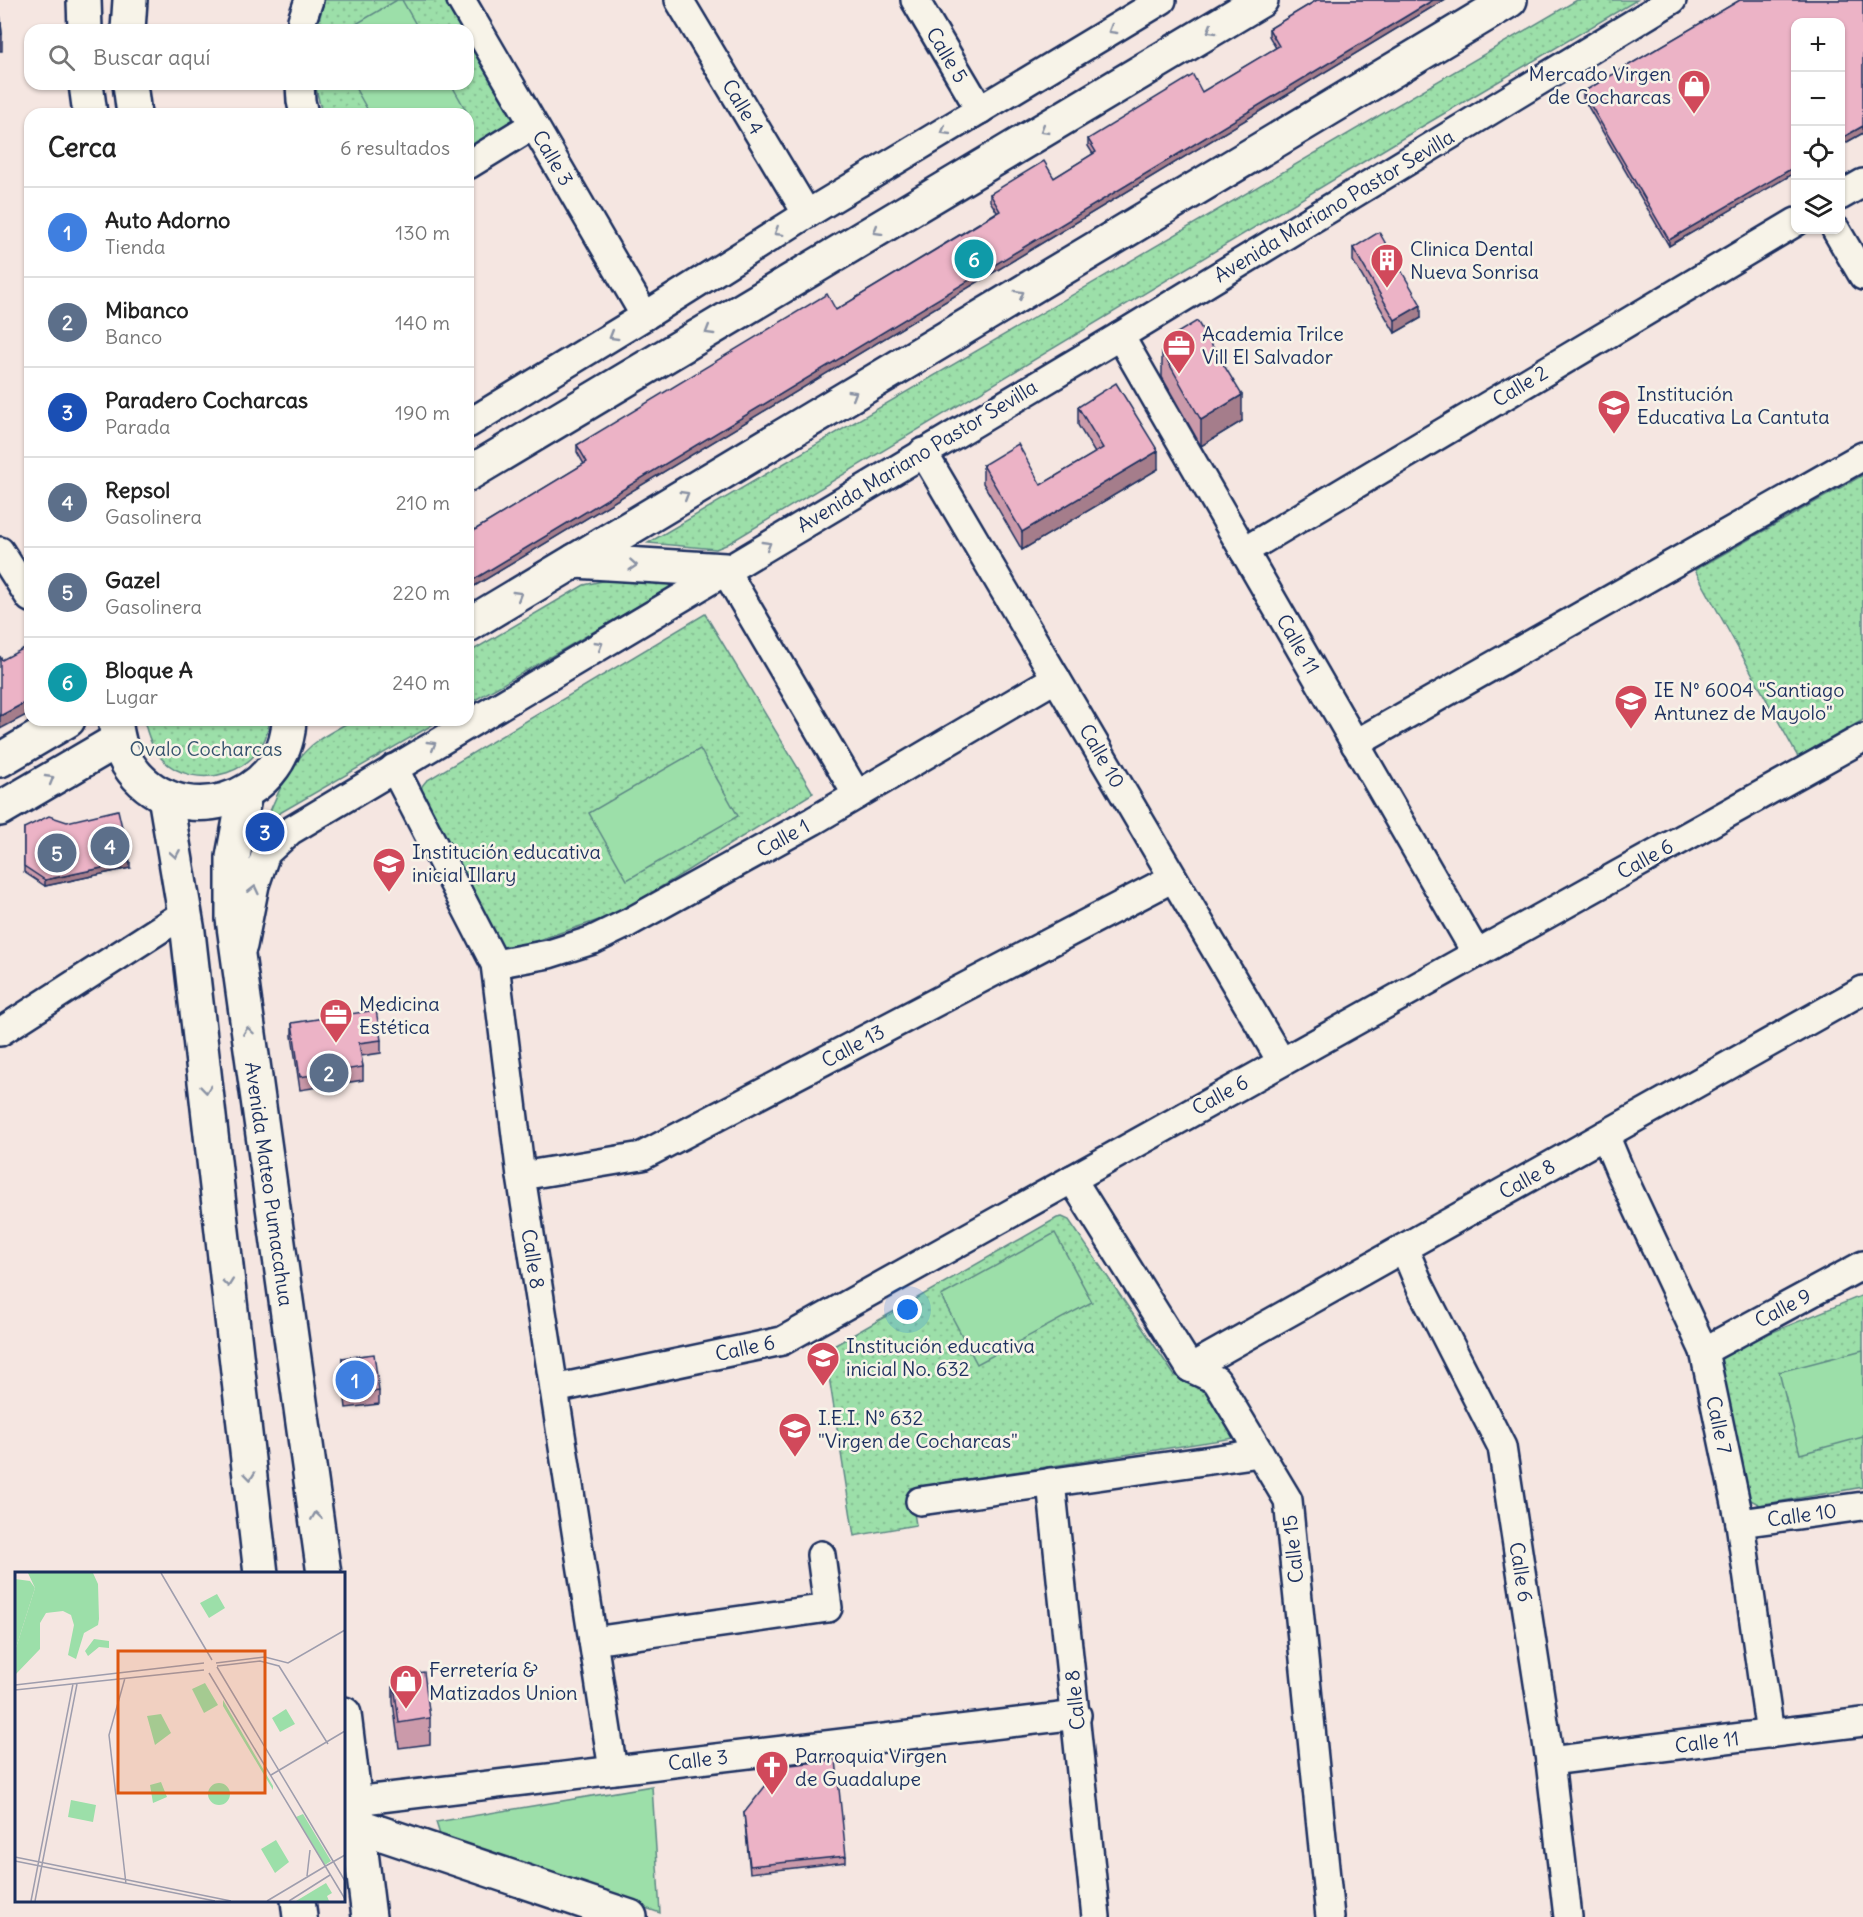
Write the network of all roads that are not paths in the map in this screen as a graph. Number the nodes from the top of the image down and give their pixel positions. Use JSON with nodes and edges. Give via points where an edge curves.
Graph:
{"nodes":[{"id":1,"x":84,"y":0,"type":"edge"},
{"id":2,"x":130,"y":0,"type":"edge"},
{"id":3,"x":309,"y":0,"type":"edge"},
{"id":4,"x":461,"y":0,"type":"edge"},
{"id":5,"x":679,"y":0,"type":"edge"},
{"id":6,"x":915,"y":0,"type":"edge"},
{"id":7,"x":1162,"y":0,"type":"edge"},
{"id":8,"x":1261,"y":0,"type":"edge"},
{"id":9,"x":1510,"y":0,"type":"edge"},
{"id":10,"x":1672,"y":0,"type":"edge"},
{"id":11,"x":85,"y":24,"type":"edge"},
{"id":12,"x":128,"y":24,"type":"edge"},
{"id":13,"x":302,"y":24,"type":"edge"},
{"id":14,"x":87,"y":90,"type":"edge"},
{"id":15,"x":131,"y":90,"type":"edge"},
{"id":16,"x":300,"y":90,"type":"edge"},
{"id":17,"x":89,"y":108,"type":"edge"},
{"id":18,"x":133,"y":108,"type":"edge"},
{"id":19,"x":302,"y":108,"type":"edge"},
{"id":20,"x":980,"y":110,"type":"junction"},
{"id":21,"x":533,"y":125,"type":"junction"},
{"id":22,"x":474,"y":161,"type":"edge"},
{"id":23,"x":1863,"y":183,"type":"edge"},
{"id":24,"x":1845,"y":193,"type":"edge"},
{"id":25,"x":807,"y":214,"type":"junction"},
{"id":26,"x":1791,"y":225,"type":"edge"},
{"id":27,"x":1838,"y":234,"type":"edge"},
{"id":28,"x":1863,"y":276,"type":"edge"},
{"id":29,"x":645,"y":316,"type":"junction"},
{"id":30,"x":1120,"y":336,"type":"junction"},
{"id":31,"x":474,"y":420,"type":"edge"},
{"id":32,"x":922,"y":452,"type":"junction"},
{"id":33,"x":1863,"y":456,"type":"edge"},
{"id":34,"x":474,"y":470,"type":"edge"},
{"id":35,"x":0,"y":551,"type":"edge"},
{"id":36,"x":1244,"y":551,"type":"junction"},
{"id":37,"x":574,"y":561,"type":"junction"},
{"id":38,"x":725,"y":570,"type":"junction"},
{"id":39,"x":24,"y":589,"type":"edge"},
{"id":40,"x":474,"y":621,"type":"edge"},
{"id":41,"x":1056,"y":678,"type":"junction"},
{"id":42,"x":474,"y":720,"type":"edge"},
{"id":43,"x":58,"y":726,"type":"edge"},
{"id":44,"x":295,"y":726,"type":"edge"},
{"id":45,"x":464,"y":726,"type":"edge"},
{"id":46,"x":116,"y":730,"type":"edge"},
{"id":47,"x":1863,"y":738,"type":"edge"},
{"id":48,"x":1355,"y":744,"type":"junction"},
{"id":49,"x":0,"y":760,"type":"edge"},
{"id":50,"x":394,"y":768,"type":"junction"},
{"id":51,"x":245,"y":794,"type":"junction"},
{"id":52,"x":857,"y":795,"type":"junction"},
{"id":53,"x":165,"y":796,"type":"junction"},
{"id":54,"x":0,"y":809,"type":"edge"},
{"id":55,"x":1173,"y":878,"type":"junction"},
{"id":56,"x":185,"y":913,"type":"junction"},
{"id":57,"x":1476,"y":953,"type":"junction"},
{"id":58,"x":495,"y":964,"type":"junction"},
{"id":59,"x":238,"y":968,"type":"junction"},
{"id":60,"x":1863,"y":990,"type":"edge"},
{"id":61,"x":0,"y":1032,"type":"edge"},
{"id":62,"x":1281,"y":1061,"type":"junction"},
{"id":63,"x":1605,"y":1135,"type":"junction"},
{"id":64,"x":521,"y":1176,"type":"junction"},
{"id":65,"x":1072,"y":1179,"type":"junction"},
{"id":66,"x":1404,"y":1248,"type":"junction"},
{"id":67,"x":1863,"y":1265,"type":"edge"},
{"id":68,"x":1704,"y":1351,"type":"junction"},
{"id":69,"x":1190,"y":1368,"type":"junction"},
{"id":70,"x":554,"y":1389,"type":"junction"},
{"id":71,"x":1260,"y":1453,"type":"junction"},
{"id":72,"x":1051,"y":1482,"type":"junction"},
{"id":73,"x":920,"y":1501,"type":"dead end"},
{"id":74,"x":1863,"y":1506,"type":"edge"},
{"id":75,"x":1740,"y":1523,"type":"junction"},
{"id":76,"x":821,"y":1555,"type":"dead end"},
{"id":77,"x":261,"y":1572,"type":"edge"},
{"id":78,"x":324,"y":1572,"type":"edge"},
{"id":79,"x":593,"y":1641,"type":"junction"},
{"id":80,"x":1077,"y":1715,"type":"junction"},
{"id":81,"x":345,"y":1722,"type":"edge"},
{"id":82,"x":1863,"y":1722,"type":"edge"},
{"id":83,"x":1770,"y":1734,"type":"junction"},
{"id":84,"x":1550,"y":1761,"type":"junction"},
{"id":85,"x":613,"y":1770,"type":"junction"},
{"id":86,"x":357,"y":1813,"type":"junction"},
{"id":87,"x":298,"y":1902,"type":"edge"},
{"id":88,"x":300,"y":1917,"type":"edge"},
{"id":89,"x":369,"y":1917,"type":"edge"},
{"id":90,"x":630,"y":1917,"type":"edge"},
{"id":91,"x":1096,"y":1917,"type":"edge"},
{"id":92,"x":1330,"y":1917,"type":"edge"},
{"id":93,"x":1568,"y":1917,"type":"edge"}],
"edges":[{"from":1,"to":11,"type":"main road"},
{"from":2,"to":12,"type":"main road"},
{"from":3,"to":13,"type":"street"},
{"from":4,"to":21,"type":"street","name":"Calle 3"},
{"from":5,"to":25,"type":"street","name":"Calle 4"},
{"from":6,"to":20,"type":"street","name":"Calle 5"},
{"from":7,"to":20,"type":"street","one_way":true},
{"from":8,"to":34,"type":"main road","one_way":true},
{"from":37,"to":9,"type":"main road","one_way":true},
{"from":10,"to":30,"type":"street","name":"Avenida Mariano Pastor Sevilla"},
{"from":14,"to":17,"type":"main road"},
{"from":15,"to":18,"type":"main road"},
{"from":16,"to":19,"type":"street"},
{"from":20,"to":25,"type":"street","one_way":true},
{"from":21,"to":22,"type":"street"},
{"from":21,"to":29,"type":"street","name":"Calle 3"},
{"from":23,"to":24,"type":"street"},
{"from":25,"to":29,"type":"street","one_way":true},
{"from":26,"to":36,"type":"street","name":"Calle 2"},
{"from":27,"to":28,"type":"street"},
{"from":29,"to":31,"type":"street","one_way":true},
{"from":30,"to":32,"type":"street","name":"Avenida Mariano Pastor Sevilla"},
{"from":30,"to":36,"type":"street","name":"Calle 11"},
{"from":38,"to":32,"type":"street","name":"Avenida Mariano Pastor Sevilla","one_way":true},
{"from":32,"to":41,"type":"street","name":"Calle 10"},
{"from":33,"to":48,"type":"street"},
{"from":35,"to":39,"type":"street"},
{"from":36,"to":48,"type":"street","name":"Calle 11"},
{"from":37,"to":38,"type":"main road","one_way":true},
{"from":40,"to":37,"type":"main road","one_way":true},
{"from":42,"to":38,"type":"street","name":"Avenida Mariano Pastor Sevilla","one_way":true},
{"from":38,"to":52,"type":"street"},
{"from":41,"to":52,"type":"street","name":"Calle 1"},
{"from":41,"to":55,"type":"street","name":"Calle 10"},
{"from":43,"to":49,"type":"main road"},
{"from":44,"to":51,"type":"main road","via":[[265,778]]},
{"from":50,"to":45,"type":"street","name":"Avenida Mariano Pastor Sevilla","one_way":true},
{"from":46,"to":53,"type":"main road","via":[[128,763],[144,783]]},
{"from":54,"to":46,"type":"main road","one_way":true},
{"from":47,"to":57,"type":"street","name":"Calle 6"},
{"from":48,"to":57,"type":"street","name":"Calle 11"},
{"from":50,"to":58,"type":"street","name":"Calle 8"},
{"from":59,"to":50,"type":"street","name":"Avenida Mariano Pastor Sevilla","one_way":true,"via":[[255,885],[266,853],[290,831]]},
{"from":51,"to":53,"type":"main road","via":[[220,802],[193,804]]},
{"from":51,"to":59,"type":"main road","name":"Avenida Mateo Pumacahua","via":[[231,891]]},
{"from":52,"to":58,"type":"street","name":"Calle 1","via":[[593,940],[549,954]]},
{"from":53,"to":56,"type":"main road","one_way":true},
{"from":55,"to":62,"type":"street","name":"Calle 10"},
{"from":55,"to":64,"type":"street","name":"Calle 13","via":[[642,1156]]},
{"from":56,"to":61,"type":"street"},
{"from":56,"to":77,"type":"main road","one_way":true},
{"from":57,"to":62,"type":"street","name":"Calle 6"},
{"from":58,"to":64,"type":"street","name":"Calle 8"},
{"from":78,"to":59,"type":"main road","name":"Avenida Mateo Pumacahua","one_way":true},
{"from":60,"to":63,"type":"street","name":"Calle 8"},
{"from":62,"to":65,"type":"street","name":"Calle 6"},
{"from":63,"to":66,"type":"street","name":"Calle 8"},
{"from":63,"to":68,"type":"street","name":"Calle 7"},
{"from":64,"to":70,"type":"street","name":"Calle 8"},
{"from":65,"to":69,"type":"street"},
{"from":65,"to":70,"type":"street","name":"Calle 6","via":[[782,1341]]},
{"from":66,"to":69,"type":"street","name":"Calle 8"},
{"from":66,"to":84,"type":"street","name":"Calle 6","via":[[1502,1447]]},
{"from":67,"to":68,"type":"street","name":"Calle 9"},
{"from":68,"to":75,"type":"street","name":"Calle 7"},
{"from":69,"to":71,"type":"street","name":"Calle 15","via":[[1216,1380]]},
{"from":70,"to":79,"type":"street","name":"Calle 8"},
{"from":71,"to":72,"type":"street"},
{"from":71,"to":92,"type":"street","name":"Calle 15","via":[[1288,1500]]},
{"from":72,"to":73,"type":"street"},
{"from":72,"to":80,"type":"street","name":"Calle 8"},
{"from":74,"to":75,"type":"street","name":"Calle 10"},
{"from":75,"to":83,"type":"street","name":"Calle 7"},
{"from":76,"to":79,"type":"street","via":[[828,1608]]},
{"from":79,"to":85,"type":"street","name":"Calle 8"},
{"from":80,"to":85,"type":"street","name":"Calle 3"},
{"from":80,"to":91,"type":"street","name":"Calle 8"},
{"from":81,"to":86,"type":"main road"},
{"from":82,"to":83,"type":"street","name":"Calle 11"},
{"from":83,"to":84,"type":"street","name":"Calle 11"},
{"from":84,"to":93,"type":"street","name":"Calle 6"},
{"from":85,"to":86,"type":"street","name":"Calle 3"},
{"from":86,"to":89,"type":"main road"},
{"from":86,"to":90,"type":"main road"},
{"from":87,"to":88,"type":"main road"}]}
